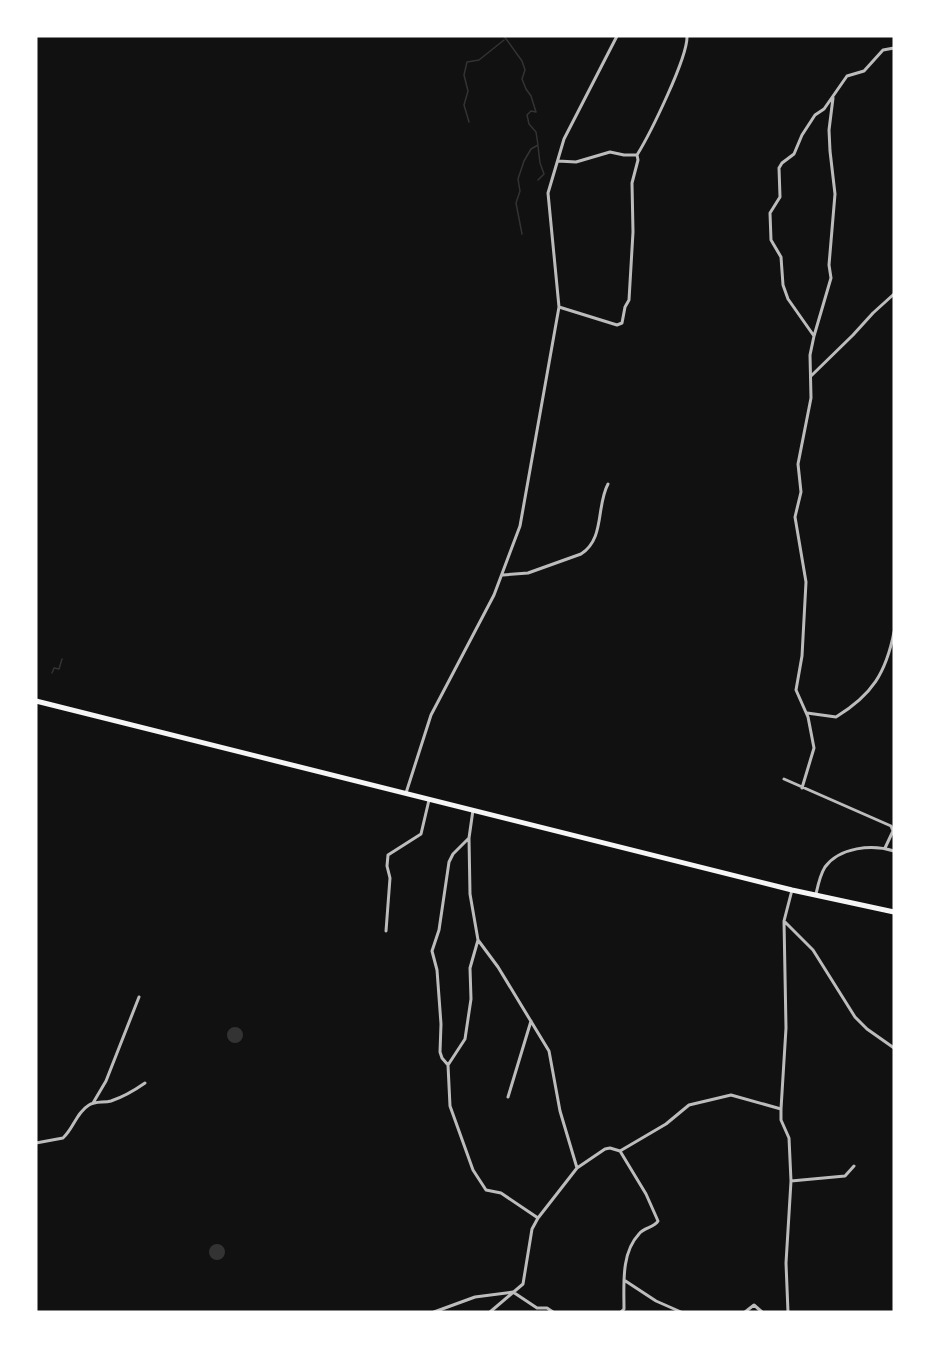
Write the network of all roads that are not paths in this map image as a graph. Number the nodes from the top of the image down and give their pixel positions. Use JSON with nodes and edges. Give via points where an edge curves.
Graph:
{"nodes":[{"id":1,"x":617,"y":36,"type":"edge"},
{"id":2,"x":687,"y":36,"type":"edge"},
{"id":3,"x":894,"y":48,"type":"edge"},
{"id":4,"x":833,"y":98,"type":"junction"},
{"id":5,"x":637,"y":155,"type":"junction"},
{"id":6,"x":557,"y":161,"type":"junction"},
{"id":7,"x":894,"y":294,"type":"edge"},
{"id":8,"x":559,"y":307,"type":"junction"},
{"id":9,"x":814,"y":336,"type":"junction"},
{"id":10,"x":811,"y":376,"type":"junction"},
{"id":11,"x":608,"y":484,"type":"dead end"},
{"id":12,"x":503,"y":575,"type":"junction"},
{"id":13,"x":894,"y":632,"type":"edge"},
{"id":14,"x":892,"y":648,"type":"edge"},
{"id":15,"x":36,"y":701,"type":"edge"},
{"id":16,"x":807,"y":713,"type":"junction"},
{"id":17,"x":784,"y":779,"type":"dead end"},
{"id":18,"x":802,"y":788,"type":"junction"},
{"id":19,"x":406,"y":793,"type":"junction"},
{"id":20,"x":429,"y":800,"type":"junction"},
{"id":21,"x":473,"y":810,"type":"junction"},
{"id":22,"x":469,"y":838,"type":"junction"},
{"id":23,"x":885,"y":848,"type":"junction"},
{"id":24,"x":894,"y":851,"type":"edge"},
{"id":25,"x":792,"y":890,"type":"junction"},
{"id":26,"x":815,"y":896,"type":"junction"},
{"id":27,"x":894,"y":912,"type":"edge"},
{"id":28,"x":784,"y":921,"type":"junction"},
{"id":29,"x":386,"y":931,"type":"dead end"},
{"id":30,"x":478,"y":940,"type":"junction"},
{"id":31,"x":139,"y":997,"type":"dead end"},
{"id":32,"x":531,"y":1021,"type":"junction"},
{"id":33,"x":894,"y":1048,"type":"edge"},
{"id":34,"x":448,"y":1065,"type":"junction"},
{"id":35,"x":145,"y":1083,"type":"dead end"},
{"id":36,"x":508,"y":1097,"type":"dead end"},
{"id":37,"x":93,"y":1102,"type":"junction"},
{"id":38,"x":781,"y":1109,"type":"junction"},
{"id":39,"x":36,"y":1143,"type":"edge"},
{"id":40,"x":620,"y":1151,"type":"junction"},
{"id":41,"x":854,"y":1166,"type":"dead end"},
{"id":42,"x":577,"y":1168,"type":"junction"},
{"id":43,"x":791,"y":1181,"type":"junction"},
{"id":44,"x":538,"y":1218,"type":"junction"},
{"id":45,"x":624,"y":1280,"type":"junction"},
{"id":46,"x":513,"y":1292,"type":"junction"},
{"id":47,"x":537,"y":1310,"type":"edge"},
{"id":48,"x":434,"y":1312,"type":"edge"},
{"id":49,"x":490,"y":1312,"type":"edge"},
{"id":50,"x":553,"y":1312,"type":"edge"},
{"id":51,"x":621,"y":1312,"type":"edge"},
{"id":52,"x":681,"y":1312,"type":"edge"},
{"id":53,"x":745,"y":1312,"type":"edge"},
{"id":54,"x":762,"y":1312,"type":"edge"},
{"id":55,"x":788,"y":1312,"type":"edge"}],
"edges":[{"from":1,"to":6,"type":"street","via":[[564,139]]},
{"from":2,"to":5,"type":"street","via":[[674,79]]},
{"from":3,"to":4,"type":"street","via":[[884,50],[864,72],[848,76]]},
{"from":4,"to":9,"type":"street","via":[[829,130],[836,194],[831,278]]},
{"from":4,"to":9,"type":"street","via":[[815,115],[794,154],[779,168],[780,197],[769,221],[771,240],[781,257],[788,299]]},
{"from":5,"to":6,"type":"street","via":[[610,152],[576,162]]},
{"from":5,"to":8,"type":"street","via":[[632,183],[628,300],[622,323],[617,326]]},
{"from":6,"to":8,"type":"street","via":[[548,202]]},
{"from":7,"to":10,"type":"street"},
{"from":8,"to":12,"type":"street","via":[[522,517]]},
{"from":9,"to":10,"type":"street"},
{"from":10,"to":16,"type":"street","via":[[811,402],[798,464],[801,496],[795,517],[806,582],[796,690]]},
{"from":11,"to":12,"type":"street","via":[[594,540],[588,549],[528,573]]},
{"from":12,"to":19,"type":"street","via":[[431,715]]},
{"from":13,"to":14,"type":"street"},
{"from":14,"to":16,"type":"street","via":[[878,681],[861,699],[836,717]]},
{"from":15,"to":19,"type":"main road"},
{"from":16,"to":18,"type":"street","via":[[814,748]]},
{"from":17,"to":18,"type":"street"},
{"from":18,"to":23,"type":"street","via":[[891,826],[893,831]]},
{"from":19,"to":20,"type":"main road"},
{"from":20,"to":21,"type":"main road"},
{"from":20,"to":29,"type":"street","via":[[421,834],[388,855]]},
{"from":21,"to":22,"type":"street"},
{"from":21,"to":25,"type":"main road"},
{"from":22,"to":30,"type":"street","via":[[470,894]]},
{"from":22,"to":34,"type":"street","via":[[449,862],[432,951],[437,970],[441,1056]]},
{"from":23,"to":24,"type":"street"},
{"from":23,"to":26,"type":"street","via":[[863,848],[838,855],[821,873]]},
{"from":25,"to":26,"type":"main road"},
{"from":25,"to":28,"type":"street"},
{"from":26,"to":27,"type":"main road"},
{"from":28,"to":33,"type":"street","via":[[813,950],[855,1017]]},
{"from":28,"to":38,"type":"street","via":[[786,1028]]},
{"from":30,"to":32,"type":"street"},
{"from":30,"to":34,"type":"street","via":[[470,968],[471,999],[465,1039]]},
{"from":31,"to":37,"type":"street","via":[[106,1081]]},
{"from":32,"to":36,"type":"street"},
{"from":32,"to":42,"type":"street","via":[[551,1057],[560,1111]]},
{"from":34,"to":44,"type":"street","via":[[449,1102],[473,1170],[486,1190],[501,1193]]},
{"from":35,"to":37,"type":"street","via":[[119,1098]]},
{"from":37,"to":39,"type":"street","via":[[80,1112],[63,1138]]},
{"from":38,"to":40,"type":"street","via":[[731,1095],[689,1104],[666,1124]]},
{"from":38,"to":43,"type":"street","via":[[789,1138]]},
{"from":40,"to":42,"type":"street","via":[[604,1149]]},
{"from":40,"to":45,"type":"street","via":[[658,1221],[639,1233],[631,1245]]},
{"from":41,"to":43,"type":"street","via":[[845,1176]]},
{"from":42,"to":44,"type":"street"},
{"from":43,"to":55,"type":"street","via":[[786,1263]]},
{"from":44,"to":46,"type":"street","via":[[531,1233],[525,1281]]},
{"from":45,"to":51,"type":"street"},
{"from":45,"to":52,"type":"street"},
{"from":46,"to":47,"type":"street"},
{"from":46,"to":48,"type":"street","via":[[476,1297]]},
{"from":46,"to":49,"type":"street"},
{"from":47,"to":50,"type":"street","via":[[547,1308]]},
{"from":53,"to":54,"type":"street","via":[[754,1305]]}]}
